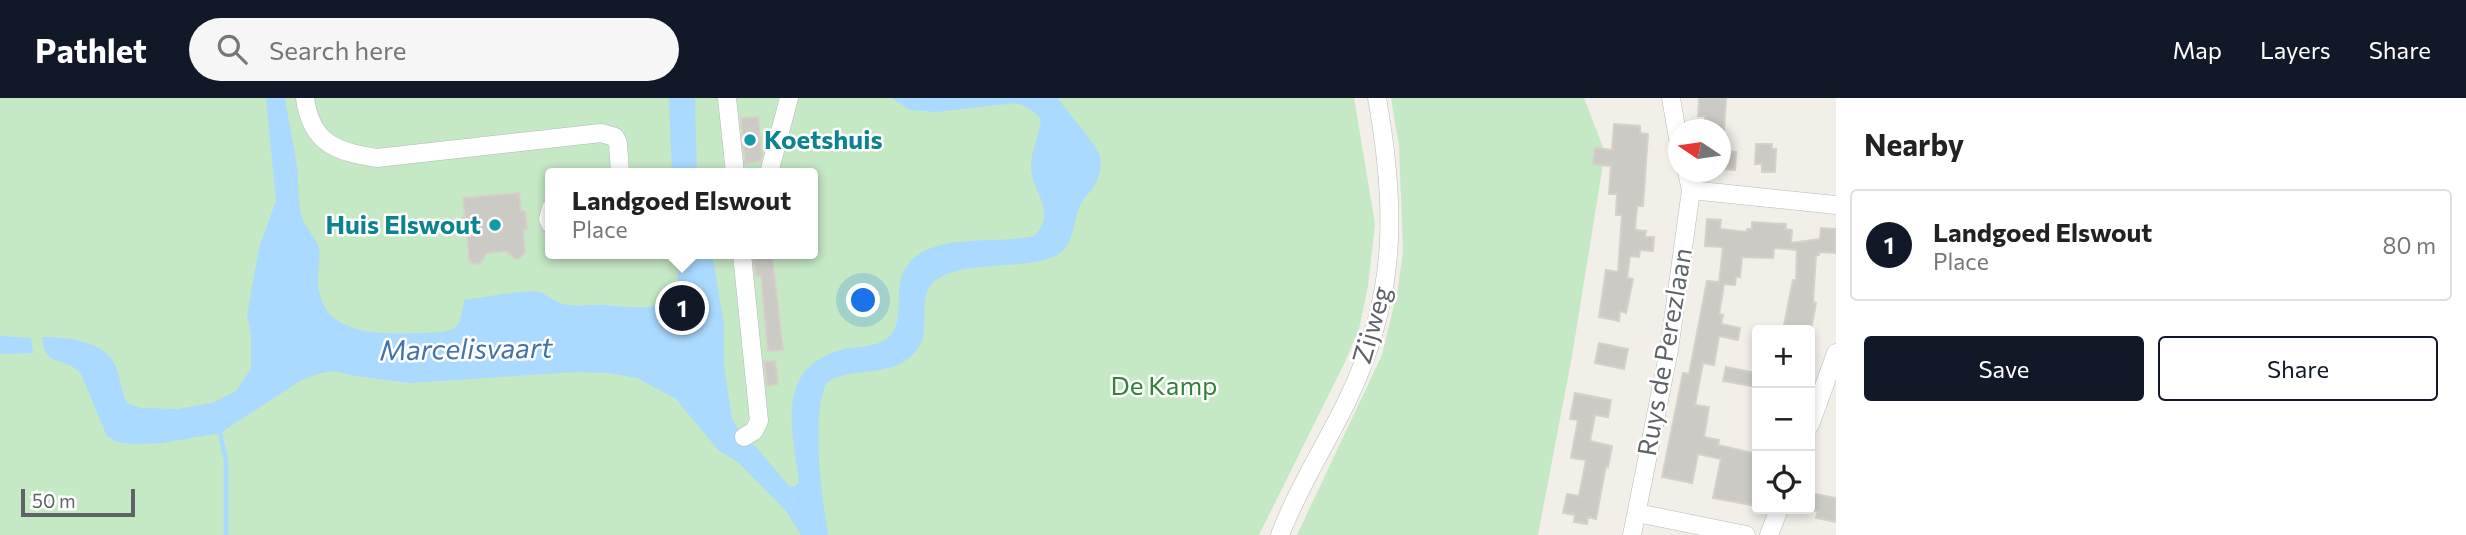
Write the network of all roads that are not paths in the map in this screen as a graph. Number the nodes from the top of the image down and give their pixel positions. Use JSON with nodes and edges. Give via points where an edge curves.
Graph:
{"nodes":[{"id":1,"x":305,"y":98,"type":"edge"},
{"id":2,"x":727,"y":98,"type":"edge"},
{"id":3,"x":789,"y":98,"type":"edge"},
{"id":4,"x":1377,"y":98,"type":"edge"},
{"id":5,"x":1671,"y":98,"type":"edge"},
{"id":6,"x":1675,"y":119,"type":"edge"},
{"id":7,"x":620,"y":168,"type":"edge"},
{"id":8,"x":734,"y":168,"type":"edge"},
{"id":9,"x":770,"y":168,"type":"edge"},
{"id":10,"x":1689,"y":182,"type":"edge"},
{"id":11,"x":1691,"y":190,"type":"junction"},
{"id":12,"x":1836,"y":205,"type":"edge"},
{"id":13,"x":743,"y":259,"type":"edge"},
{"id":14,"x":1836,"y":353,"type":"edge"},
{"id":15,"x":1815,"y":411,"type":"edge"},
{"id":16,"x":744,"y":437,"type":"dead end"},
{"id":17,"x":1637,"y":513,"type":"junction"},
{"id":18,"x":1777,"y":514,"type":"edge"},
{"id":19,"x":1280,"y":535,"type":"edge"},
{"id":20,"x":1632,"y":535,"type":"edge"},
{"id":21,"x":1746,"y":535,"type":"edge"},
{"id":22,"x":1769,"y":535,"type":"edge"}],
"edges":[{"from":1,"to":7,"type":"street","via":[[317,135],[339,151],[377,158],[601,133],[615,137]]},
{"from":2,"to":8,"type":"street"},
{"from":3,"to":9,"type":"street"},
{"from":4,"to":19,"type":"street","name":"Zijweg","via":[[1391,238],[1385,289],[1360,371]]},
{"from":5,"to":6,"type":"street"},
{"from":10,"to":11,"type":"street"},
{"from":11,"to":12,"type":"street"},
{"from":11,"to":17,"type":"street","name":"Ruys de Perezlaan","via":[[1669,350]]},
{"from":13,"to":16,"type":"street","via":[[759,421]]},
{"from":14,"to":15,"type":"street"},
{"from":17,"to":20,"type":"street","name":"Ruys de Perezlaan"},
{"from":17,"to":21,"type":"street"},
{"from":18,"to":22,"type":"street"}]}
